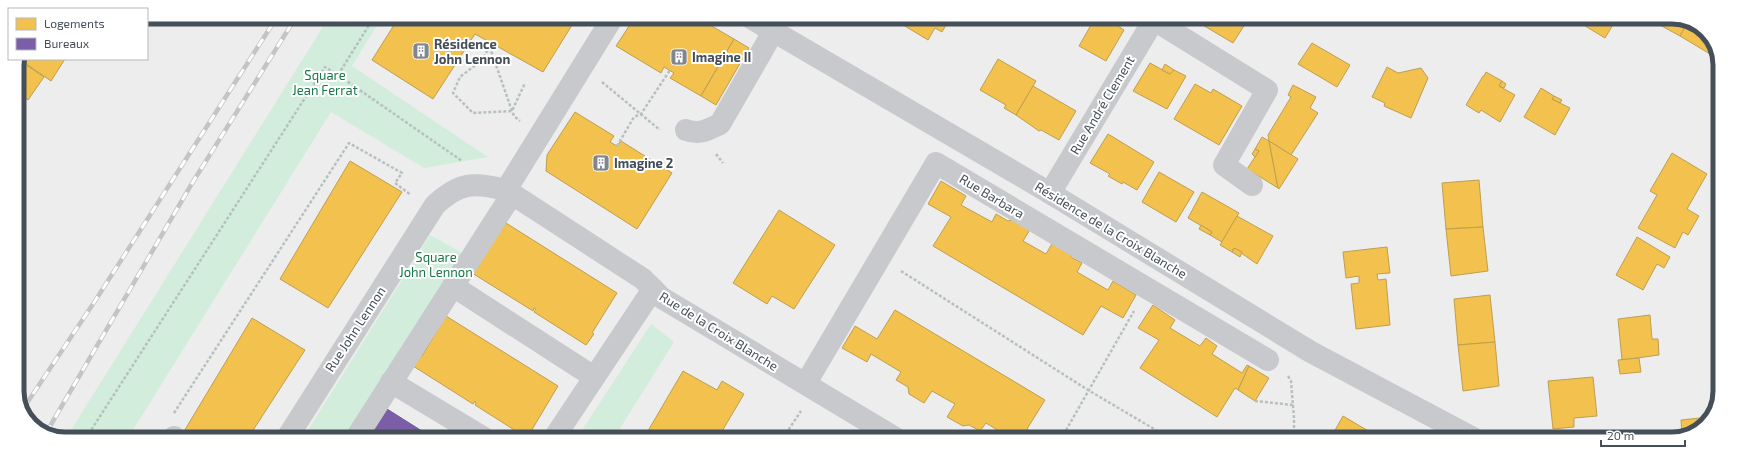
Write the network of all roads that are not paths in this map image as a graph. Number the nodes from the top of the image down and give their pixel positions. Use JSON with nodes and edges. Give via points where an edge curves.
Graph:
{"nodes":[{"id":1,"x":609,"y":24,"type":"edge"},
{"id":2,"x":760,"y":24,"type":"edge"},
{"id":3,"x":1151,"y":24,"type":"edge"},
{"id":4,"x":1162,"y":24,"type":"edge"},
{"id":5,"x":773,"y":32,"type":"junction"},
{"id":6,"x":686,"y":130,"type":"dead end"},
{"id":7,"x":1252,"y":185,"type":"dead end"},
{"id":8,"x":509,"y":192,"type":"junction"},
{"id":9,"x":1050,"y":193,"type":"junction"},
{"id":10,"x":453,"y":286,"type":"junction"},
{"id":11,"x":653,"y":289,"type":"junction"},
{"id":12,"x":1268,"y":360,"type":"road end"},
{"id":13,"x":594,"y":377,"type":"junction"},
{"id":14,"x":391,"y":382,"type":"junction"},
{"id":15,"x":810,"y":386,"type":"junction"},
{"id":16,"x":291,"y":432,"type":"edge"},
{"id":17,"x":360,"y":432,"type":"edge"},
{"id":18,"x":474,"y":432,"type":"edge"},
{"id":19,"x":558,"y":432,"type":"edge"},
{"id":20,"x":887,"y":432,"type":"edge"},
{"id":21,"x":1462,"y":432,"type":"edge"}],
"edges":[{"from":1,"to":8,"type":"street","via":[[538,137]]},
{"from":2,"to":5,"type":"street","name":"Résidence de la Croix Blanche"},
{"from":3,"to":9,"type":"street","name":"Rue André Clement"},
{"from":4,"to":7,"type":"street","via":[[1267,90],[1224,165]]},
{"from":5,"to":6,"type":"street","via":[[720,124],[694,133]]},
{"from":5,"to":9,"type":"street","name":"Résidence de la Croix Blanche"},
{"from":8,"to":10,"type":"street"},
{"from":8,"to":11,"type":"street","name":"Rue de la Croix Blanche","via":[[643,279]]},
{"from":8,"to":16,"type":"street","name":"Rue John Lennon","via":[[485,185],[470,185],[456,189],[435,205]]},
{"from":9,"to":21,"type":"street","name":"Résidence de la Croix Blanche","via":[[1311,352]]},
{"from":10,"to":13,"type":"street"},
{"from":10,"to":14,"type":"street"},
{"from":11,"to":13,"type":"street"},
{"from":11,"to":15,"type":"street","name":"Rue de la Croix Blanche","via":[[662,298]]},
{"from":12,"to":15,"type":"street","name":"Rue Barbara","via":[[936,163],[880,258]]},
{"from":13,"to":19,"type":"street"},
{"from":14,"to":17,"type":"street"},
{"from":14,"to":18,"type":"street"},
{"from":15,"to":20,"type":"street","name":"Rue de la Croix Blanche"}]}
